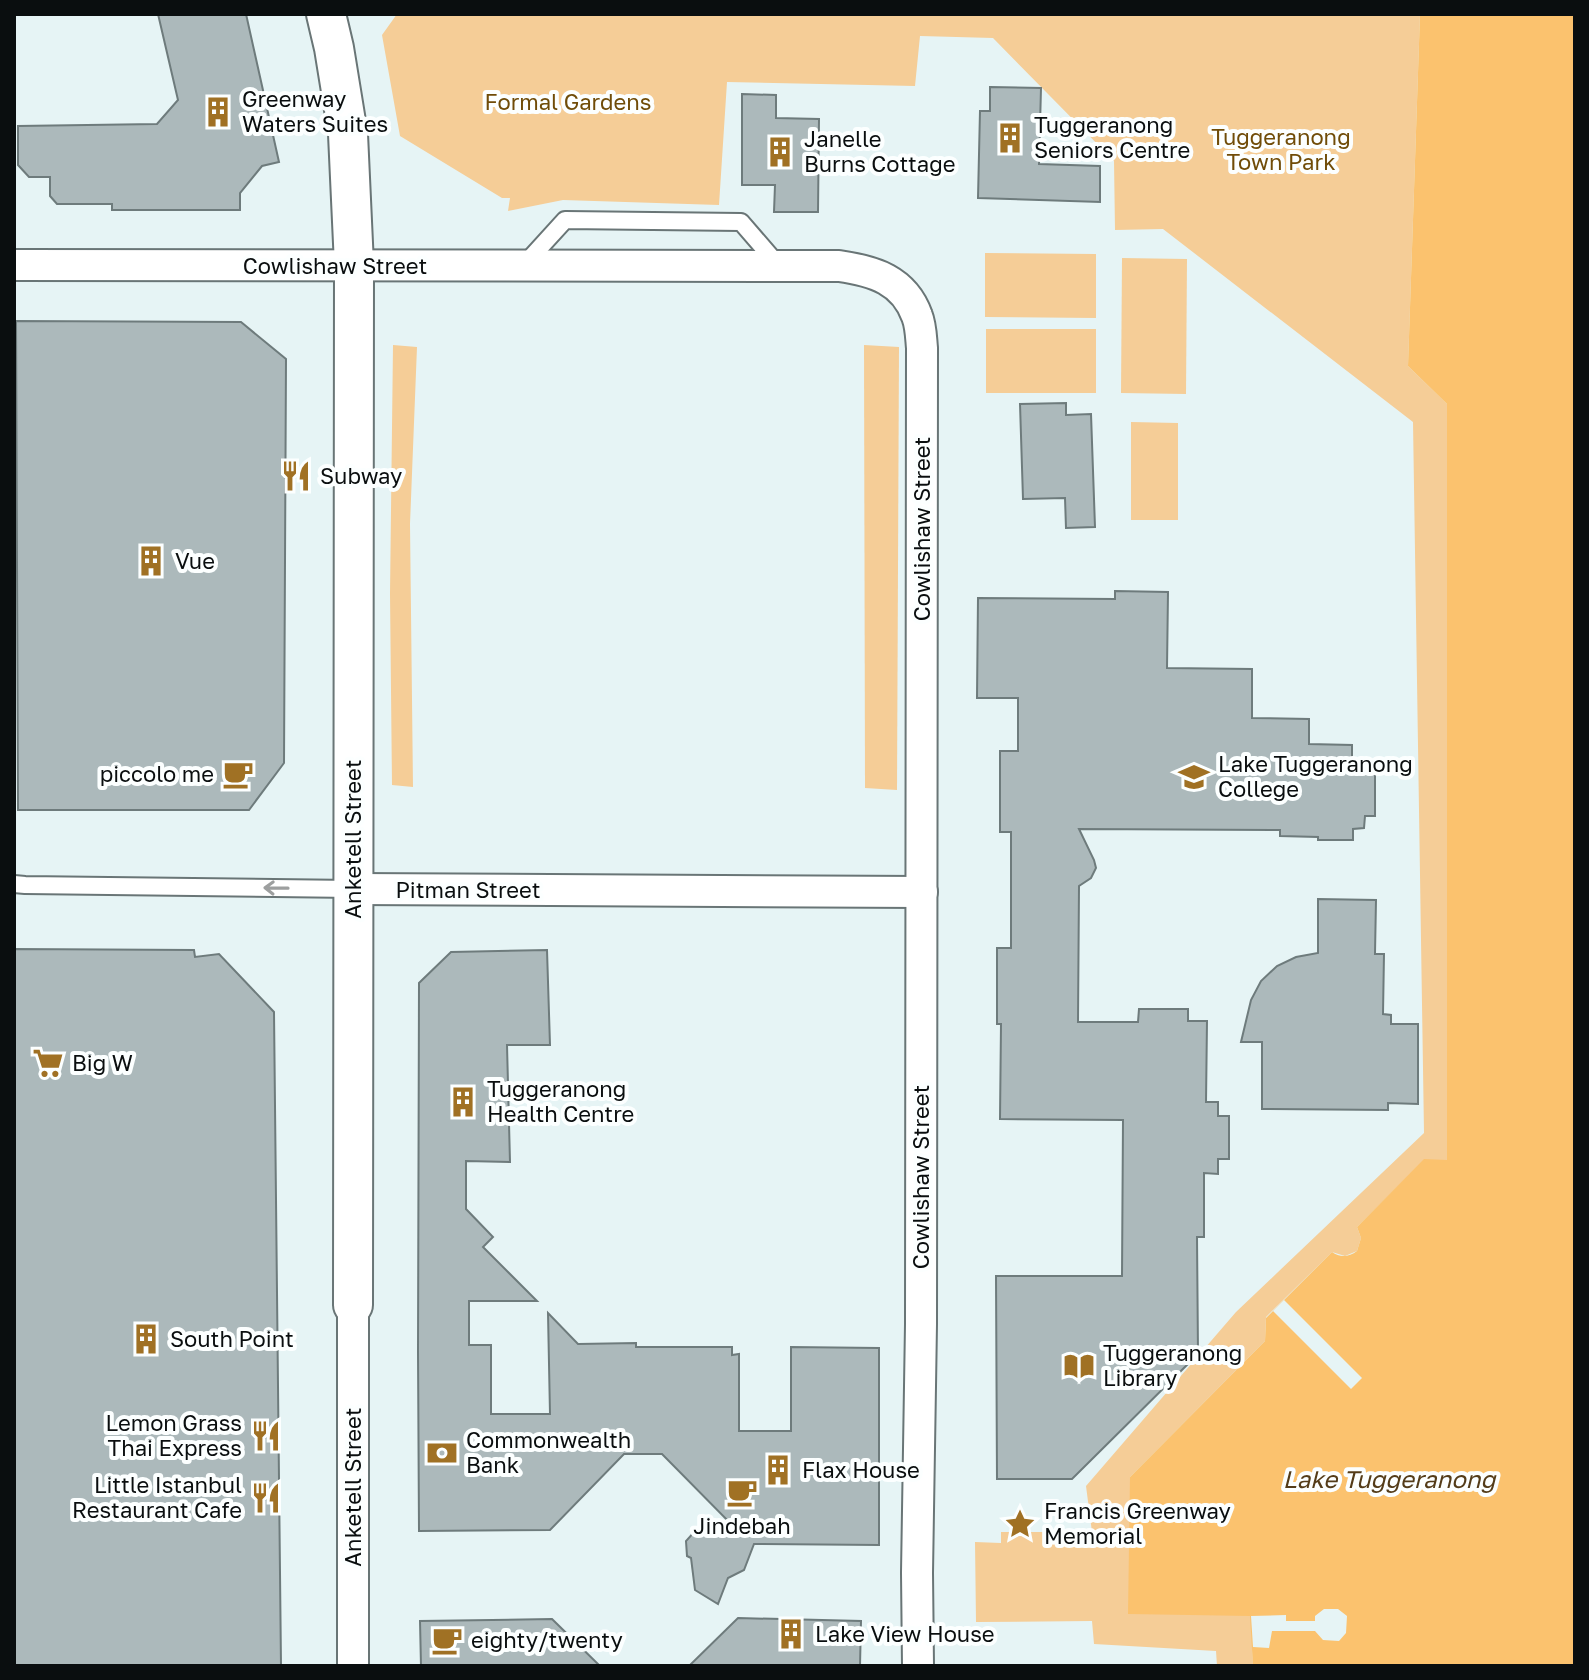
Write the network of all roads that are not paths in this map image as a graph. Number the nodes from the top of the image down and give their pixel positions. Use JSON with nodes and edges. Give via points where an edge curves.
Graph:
{"nodes":[{"id":1,"x":326,"y":14,"type":"edge"},
{"id":2,"x":14,"y":265,"type":"edge"},
{"id":3,"x":354,"y":265,"type":"junction"},
{"id":4,"x":523,"y":266,"type":"junction"},
{"id":5,"x":779,"y":266,"type":"junction"},
{"id":6,"x":14,"y":884,"type":"edge"},
{"id":7,"x":354,"y":889,"type":"junction"},
{"id":8,"x":922,"y":892,"type":"junction"},
{"id":9,"x":353,"y":1305,"type":"joint"},
{"id":10,"x":353,"y":1666,"type":"edge"},
{"id":11,"x":918,"y":1666,"type":"edge"}],
"edges":[{"from":1,"to":3,"type":"street","name":"Anketell Street","via":[[348,134]]},
{"from":2,"to":3,"type":"street","name":"Cowlishaw Street"},
{"from":3,"to":4,"type":"street","name":"Cowlishaw Street"},
{"from":3,"to":7,"type":"street","name":"Anketell Street"},
{"from":4,"to":5,"type":"street","name":"Cowlishaw Street"},
{"from":4,"to":5,"type":"lane","via":[[565,220],[741,222]]},
{"from":5,"to":8,"type":"street","name":"Cowlishaw Street","via":[[869,270],[892,282],[918,318]]},
{"from":7,"to":6,"type":"lane","name":"Pitman Street","one_way":true},
{"from":7,"to":8,"type":"street","name":"Pitman Street"},
{"from":7,"to":9,"type":"street","name":"Anketell Street"},
{"from":8,"to":11,"type":"street","name":"Cowlishaw Street"},
{"from":9,"to":10,"type":"street","name":"Anketell Street"}]}
